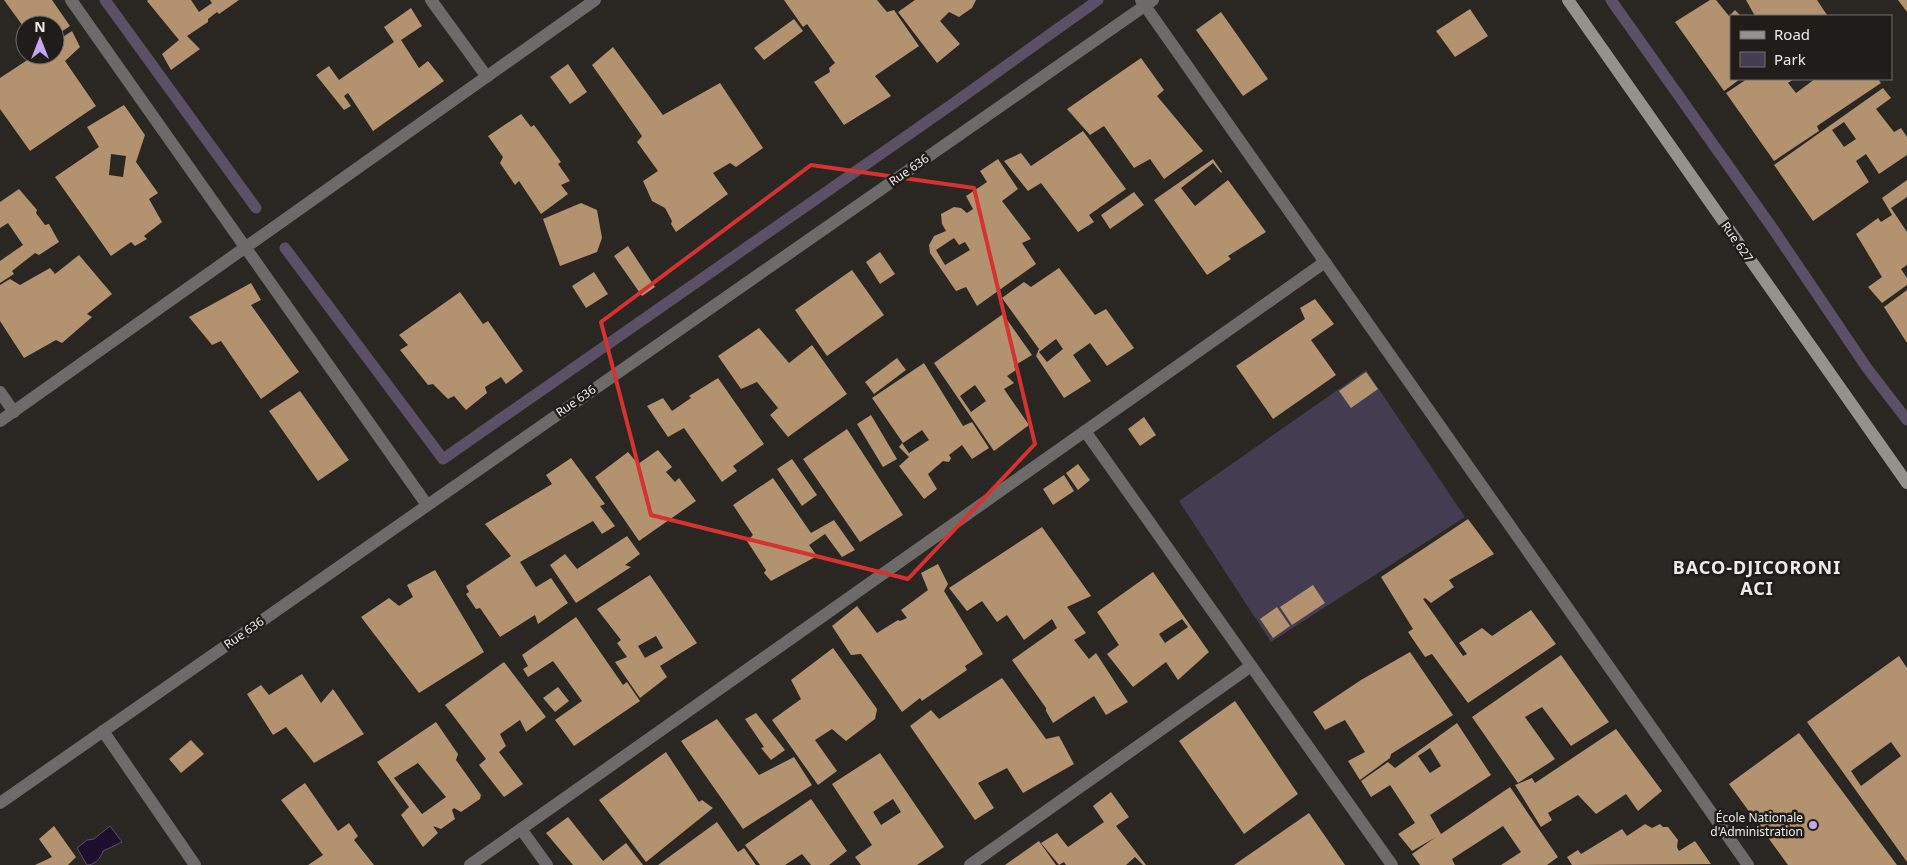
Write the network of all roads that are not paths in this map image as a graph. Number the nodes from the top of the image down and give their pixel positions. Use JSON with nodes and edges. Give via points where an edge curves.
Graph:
{"nodes":[{"id":1,"x":71,"y":0,"type":"edge"},
{"id":2,"x":431,"y":0,"type":"edge"},
{"id":3,"x":595,"y":0,"type":"edge"},
{"id":4,"x":1568,"y":0,"type":"edge"},
{"id":5,"x":1146,"y":2,"type":"edge"},
{"id":6,"x":487,"y":77,"type":"junction"},
{"id":7,"x":246,"y":248,"type":"junction"},
{"id":8,"x":1325,"y":262,"type":"junction"},
{"id":9,"x":0,"y":392,"type":"edge"},
{"id":10,"x":14,"y":412,"type":"junction"},
{"id":11,"x":0,"y":421,"type":"edge"},
{"id":12,"x":1085,"y":431,"type":"junction"},
{"id":13,"x":1907,"y":483,"type":"edge"},
{"id":14,"x":427,"y":505,"type":"junction"},
{"id":15,"x":1251,"y":666,"type":"junction"},
{"id":16,"x":103,"y":731,"type":"junction"},
{"id":17,"x":0,"y":803,"type":"edge"},
{"id":18,"x":522,"y":829,"type":"junction"},
{"id":19,"x":195,"y":865,"type":"edge"},
{"id":20,"x":470,"y":865,"type":"edge"},
{"id":21,"x":547,"y":865,"type":"edge"},
{"id":22,"x":970,"y":865,"type":"edge"},
{"id":23,"x":1392,"y":865,"type":"edge"},
{"id":24,"x":1748,"y":865,"type":"edge"}],
"edges":[{"from":1,"to":7,"type":"street"},
{"from":2,"to":6,"type":"street"},
{"from":3,"to":6,"type":"street"},
{"from":4,"to":13,"type":"street","name":"Rue 627"},
{"from":5,"to":8,"type":"street"},
{"from":5,"to":14,"type":"street","name":"Rue 636"},
{"from":6,"to":7,"type":"street"},
{"from":7,"to":10,"type":"street"},
{"from":7,"to":14,"type":"street"},
{"from":8,"to":12,"type":"street"},
{"from":8,"to":24,"type":"street"},
{"from":9,"to":10,"type":"street"},
{"from":10,"to":11,"type":"street"},
{"from":12,"to":15,"type":"street"},
{"from":12,"to":18,"type":"street"},
{"from":14,"to":16,"type":"street","name":"Rue 636"},
{"from":15,"to":22,"type":"street"},
{"from":15,"to":23,"type":"street"},
{"from":16,"to":17,"type":"street","name":"Rue 636"},
{"from":16,"to":19,"type":"street"},
{"from":18,"to":20,"type":"street"},
{"from":18,"to":21,"type":"street"}]}
